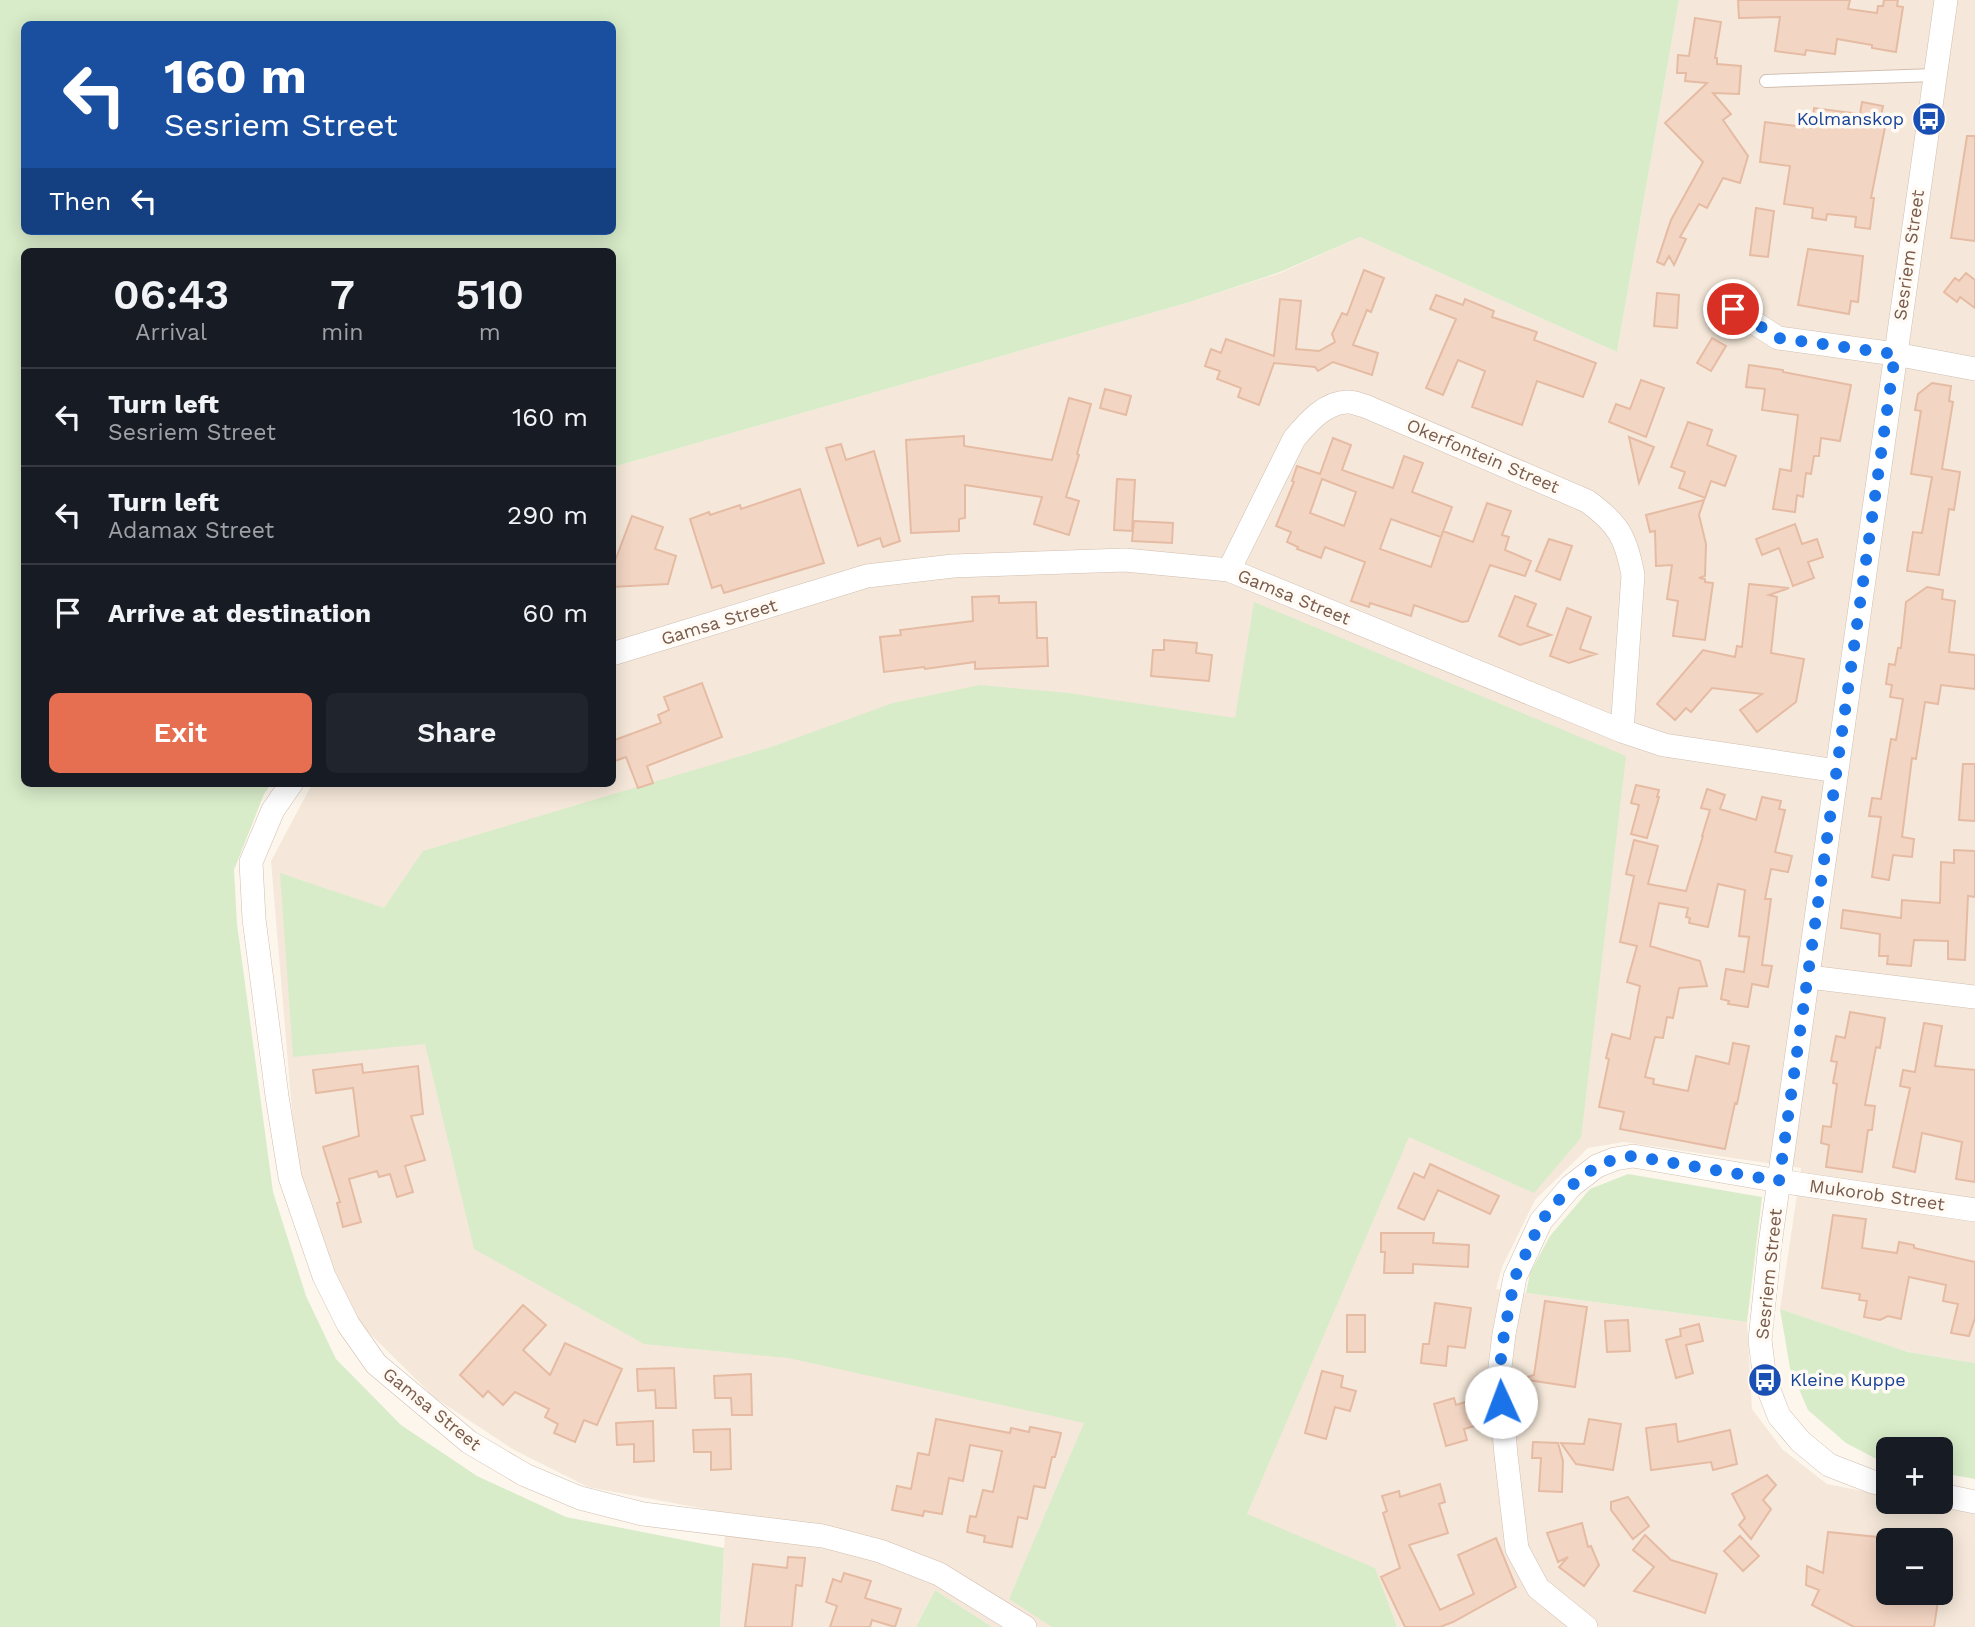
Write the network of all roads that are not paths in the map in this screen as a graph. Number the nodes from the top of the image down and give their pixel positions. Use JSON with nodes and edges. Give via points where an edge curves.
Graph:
{"nodes":[{"id":1,"x":1946,"y":0,"type":"edge"},
{"id":2,"x":1935,"y":75,"type":"junction"},
{"id":3,"x":1766,"y":81,"type":"dead end"},
{"id":4,"x":1733,"y":309,"type":"dead end"},
{"id":5,"x":1895,"y":354,"type":"junction"},
{"id":6,"x":1975,"y":369,"type":"edge"},
{"id":7,"x":1229,"y":570,"type":"junction"},
{"id":8,"x":616,"y":653,"type":"edge"},
{"id":9,"x":1622,"y":731,"type":"junction"},
{"id":10,"x":1837,"y":771,"type":"junction"},
{"id":11,"x":290,"y":787,"type":"edge"},
{"id":12,"x":1809,"y":977,"type":"junction"},
{"id":13,"x":1975,"y":997,"type":"edge"},
{"id":14,"x":1779,"y":1181,"type":"junction"},
{"id":15,"x":1975,"y":1210,"type":"edge"},
{"id":16,"x":1876,"y":1483,"type":"edge"},
{"id":17,"x":1953,"y":1497,"type":"edge"},
{"id":18,"x":1975,"y":1502,"type":"edge"},
{"id":19,"x":1025,"y":1627,"type":"edge"},
{"id":20,"x":1586,"y":1627,"type":"edge"}],
"edges":[{"from":1,"to":2,"type":"street","name":"Sesriem Street"},
{"from":2,"to":3,"type":"lane"},
{"from":2,"to":5,"type":"street","name":"Sesriem Street"},
{"from":4,"to":5,"type":"street","via":[[1778,338]]},
{"from":5,"to":6,"type":"street"},
{"from":5,"to":10,"type":"street","name":"Sesriem Street"},
{"from":7,"to":8,"type":"street","name":"Gamsa Street","via":[[1125,560],[953,566],[867,576]]},
{"from":7,"to":9,"type":"street","name":"Gamsa Street"},
{"from":7,"to":9,"type":"street","name":"Okerfontein Street","via":[[1294,439],[1328,407],[1348,401],[1365,406],[1587,501],[1605,513],[1621,533],[1633,575]]},
{"from":9,"to":10,"type":"street","name":"Gamsa Street","via":[[1664,745]]},
{"from":10,"to":12,"type":"street","name":"Sesriem Street"},
{"from":11,"to":19,"type":"street","name":"Gamsa Street","via":[[273,810],[251,862],[277,1096],[290,1177],[324,1276],[348,1324],[376,1364],[469,1442],[525,1475],[580,1498],[643,1514],[824,1536],[880,1551],[939,1574]]},
{"from":12,"to":13,"type":"street"},
{"from":12,"to":14,"type":"street","name":"Sesriem Street"},
{"from":14,"to":15,"type":"street","name":"Mukorob Street"},
{"from":14,"to":16,"type":"street","name":"Sesriem Street","via":[[1760,1340],[1765,1380],[1779,1416],[1801,1442],[1829,1465]]},
{"from":14,"to":20,"type":"street","name":"Mukorob Street","via":[[1633,1156],[1615,1159],[1571,1186],[1548,1212],[1515,1277],[1499,1375],[1517,1549],[1538,1588]]},
{"from":17,"to":18,"type":"street"}]}
